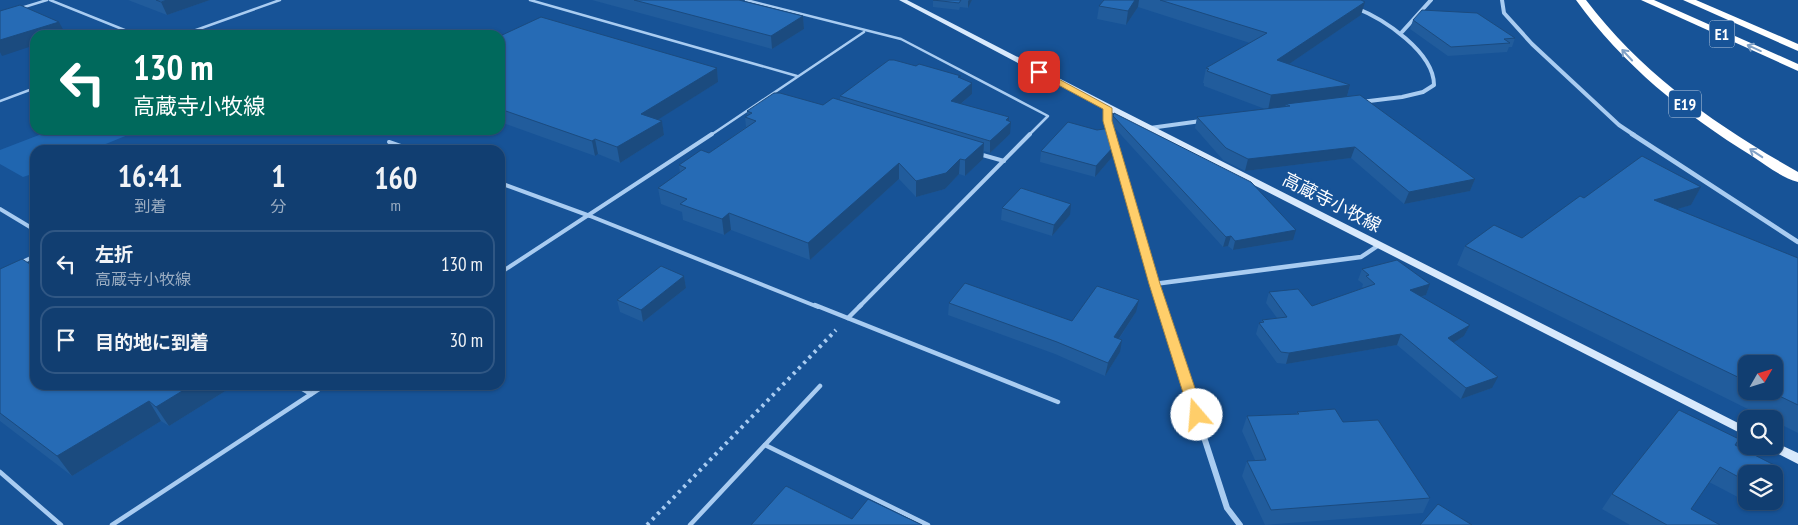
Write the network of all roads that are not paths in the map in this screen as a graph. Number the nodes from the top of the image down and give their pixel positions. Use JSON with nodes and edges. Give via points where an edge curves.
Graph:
{"nodes":[{"id":1,"x":49,"y":0,"type":"edge"},
{"id":2,"x":280,"y":0,"type":"edge"},
{"id":3,"x":530,"y":0,"type":"edge"},
{"id":4,"x":746,"y":0,"type":"edge"},
{"id":5,"x":902,"y":0,"type":"edge"},
{"id":6,"x":1431,"y":0,"type":"edge"},
{"id":7,"x":1502,"y":0,"type":"edge"},
{"id":8,"x":1581,"y":0,"type":"edge"},
{"id":9,"x":1646,"y":0,"type":"edge"},
{"id":10,"x":1688,"y":0,"type":"edge"},
{"id":11,"x":1348,"y":6,"type":"edge"},
{"id":12,"x":19,"y":8,"type":"edge"},
{"id":13,"x":125,"y":30,"type":"edge"},
{"id":14,"x":196,"y":30,"type":"edge"},
{"id":15,"x":864,"y":32,"type":"junction"},
{"id":16,"x":1402,"y":32,"type":"junction"},
{"id":17,"x":1798,"y":48,"type":"edge"},
{"id":18,"x":1798,"y":68,"type":"edge"},
{"id":19,"x":797,"y":76,"type":"junction"},
{"id":20,"x":30,"y":90,"type":"edge"},
{"id":21,"x":774,"y":91,"type":"junction"},
{"id":22,"x":783,"y":94,"type":"edge"},
{"id":23,"x":0,"y":100,"type":"edge"},
{"id":24,"x":1354,"y":102,"type":"edge"},
{"id":25,"x":1108,"y":108,"type":"junction"},
{"id":26,"x":1211,"y":120,"type":"edge"},
{"id":27,"x":1150,"y":128,"type":"junction"},
{"id":28,"x":389,"y":142,"type":"dead end"},
{"id":29,"x":398,"y":145,"type":"edge"},
{"id":30,"x":976,"y":153,"type":"edge"},
{"id":31,"x":1004,"y":161,"type":"junction"},
{"id":32,"x":1798,"y":178,"type":"edge"},
{"id":33,"x":505,"y":185,"type":"edge"},
{"id":34,"x":0,"y":209,"type":"edge"},
{"id":35,"x":590,"y":216,"type":"junction"},
{"id":36,"x":30,"y":227,"type":"edge"},
{"id":37,"x":1798,"y":242,"type":"edge"},
{"id":38,"x":1379,"y":245,"type":"junction"},
{"id":39,"x":30,"y":258,"type":"edge"},
{"id":40,"x":18,"y":264,"type":"edge"},
{"id":41,"x":505,"y":270,"type":"edge"},
{"id":42,"x":1154,"y":284,"type":"junction"},
{"id":43,"x":848,"y":318,"type":"junction"},
{"id":44,"x":820,"y":386,"type":"dead end"},
{"id":45,"x":304,"y":390,"type":"edge"},
{"id":46,"x":317,"y":390,"type":"edge"},
{"id":47,"x":311,"y":394,"type":"junction"},
{"id":48,"x":1058,"y":402,"type":"dead end"},
{"id":49,"x":1738,"y":428,"type":"edge"},
{"id":50,"x":765,"y":445,"type":"junction"},
{"id":51,"x":1783,"y":451,"type":"edge"},
{"id":52,"x":1798,"y":459,"type":"edge"},
{"id":53,"x":0,"y":472,"type":"edge"},
{"id":54,"x":61,"y":525,"type":"edge"},
{"id":55,"x":112,"y":525,"type":"edge"},
{"id":56,"x":690,"y":525,"type":"edge"},
{"id":57,"x":928,"y":525,"type":"edge"},
{"id":58,"x":1240,"y":525,"type":"edge"}],
"edges":[{"from":1,"to":12,"type":"lane"},
{"from":1,"to":13,"type":"lane"},
{"from":2,"to":14,"type":"lane"},
{"from":3,"to":19,"type":"lane"},
{"from":4,"to":15,"type":"lane"},
{"from":5,"to":25,"type":"main road","name":"高蔵寺小牧線"},
{"from":6,"to":16,"type":"street"},
{"from":7,"to":37,"type":"street","via":[[1504,13],[1532,44],[1619,125]]},
{"from":32,"to":8,"type":"highway","number":"E19","one_way":true,"via":[[1666,90],[1631,60]]},
{"from":18,"to":9,"type":"highway","number":"E1","one_way":true},
{"from":10,"to":17,"type":"highway","number":"E1"},
{"from":11,"to":16,"type":"street","via":[[1377,16]]},
{"from":15,"to":19,"type":"lane"},
{"from":15,"to":31,"type":"lane","via":[[901,39],[1048,116]]},
{"from":16,"to":24,"type":"street","via":[[1434,75],[1434,85],[1423,92],[1402,97]]},
{"from":19,"to":21,"type":"lane"},
{"from":20,"to":23,"type":"lane"},
{"from":21,"to":22,"type":"lane"},
{"from":21,"to":35,"type":"lane"},
{"from":25,"to":27,"type":"main road","name":"高蔵寺小牧線"},
{"from":25,"to":42,"type":"street","via":[[1107,121]]},
{"from":26,"to":27,"type":"street"},
{"from":27,"to":38,"type":"main road","name":"高蔵寺小牧線"},
{"from":28,"to":29,"type":"lane"},
{"from":30,"to":31,"type":"lane"},
{"from":31,"to":43,"type":"lane"},
{"from":33,"to":35,"type":"lane"},
{"from":34,"to":36,"type":"lane"},
{"from":35,"to":41,"type":"lane"},
{"from":35,"to":43,"type":"lane"},
{"from":38,"to":42,"type":"street","via":[[1360,257]]},
{"from":38,"to":49,"type":"main road","name":"高蔵寺小牧線"},
{"from":39,"to":40,"type":"lane"},
{"from":42,"to":58,"type":"street","via":[[1227,508]]},
{"from":43,"to":48,"type":"lane"},
{"from":44,"to":50,"type":"lane"},
{"from":45,"to":47,"type":"lane"},
{"from":46,"to":47,"type":"lane"},
{"from":47,"to":55,"type":"lane"},
{"from":50,"to":56,"type":"lane"},
{"from":50,"to":57,"type":"lane"},
{"from":51,"to":52,"type":"main road"},
{"from":53,"to":54,"type":"lane"}]}
